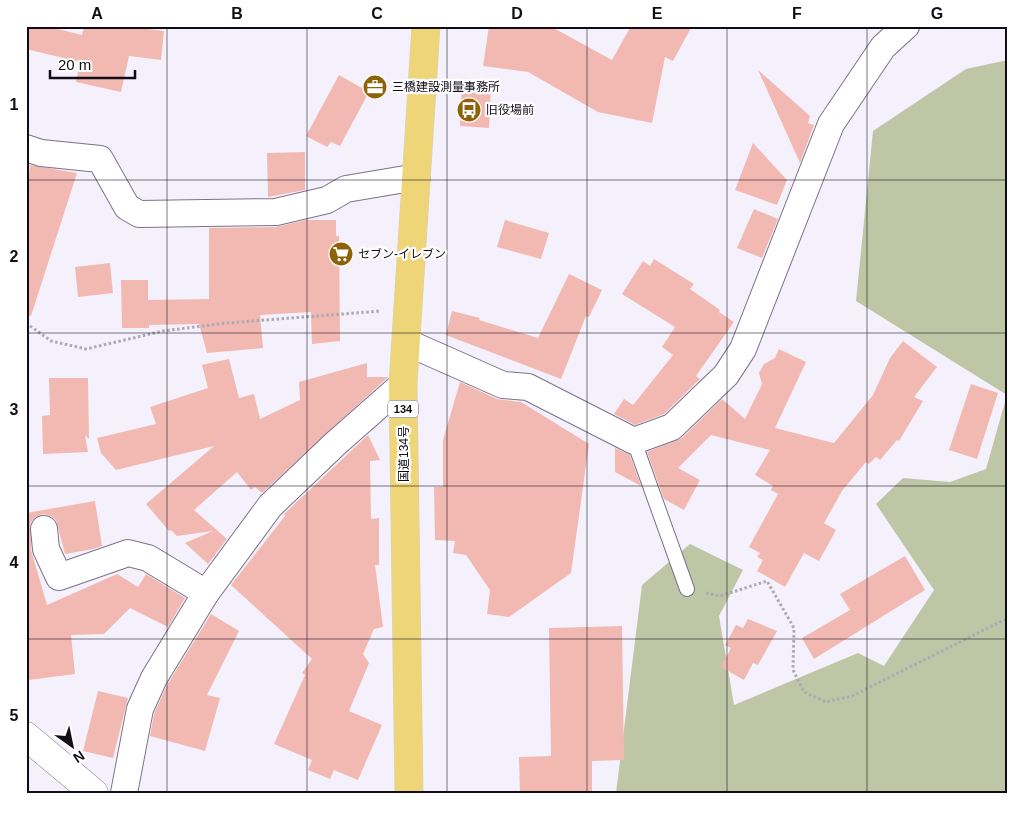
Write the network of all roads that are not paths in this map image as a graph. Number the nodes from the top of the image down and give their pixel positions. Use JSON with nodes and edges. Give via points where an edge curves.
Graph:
{"nodes":[{"id":1,"x":426,"y":26,"type":"edge"},
{"id":2,"x":906,"y":26,"type":"edge"},
{"id":3,"x":26,"y":148,"type":"edge"},
{"id":4,"x":417,"y":177,"type":"junction"},
{"id":5,"x":407,"y":330,"type":"junction"},
{"id":6,"x":403,"y":384,"type":"junction"},
{"id":7,"x":634,"y":441,"type":"junction"},
{"id":8,"x":44,"y":529,"type":"dead end"},
{"id":9,"x":687,"y":589,"type":"road end"},
{"id":10,"x":206,"y":593,"type":"junction"},
{"id":11,"x":26,"y":736,"type":"edge"},
{"id":12,"x":94,"y":793,"type":"edge"},
{"id":13,"x":124,"y":793,"type":"edge"},
{"id":14,"x":409,"y":793,"type":"edge"}],
"edges":[{"from":1,"to":4,"type":"highway","name":"国道134号","number":"134"},
{"from":2,"to":7,"type":"street","via":[[883,47],[831,124],[742,349],[726,375],[672,427]]},
{"from":3,"to":4,"type":"street","via":[[42,153],[100,159],[127,207],[139,214],[276,212],[327,200],[346,189]]},
{"from":4,"to":5,"type":"highway","name":"国道134号","number":"134"},
{"from":5,"to":6,"type":"highway","name":"国道134号","number":"134"},
{"from":5,"to":7,"type":"street","via":[[503,385],[528,387]]},
{"from":6,"to":10,"type":"street","via":[[270,506]]},
{"from":6,"to":14,"type":"highway","name":"国道134号","number":"134"},
{"from":7,"to":9,"type":"lane"},
{"from":8,"to":10,"type":"street","via":[[46,549],[59,577],[128,554],[148,558]]},
{"from":10,"to":13,"type":"street","via":[[154,678],[140,709]]},
{"from":11,"to":12,"type":"street"}]}
